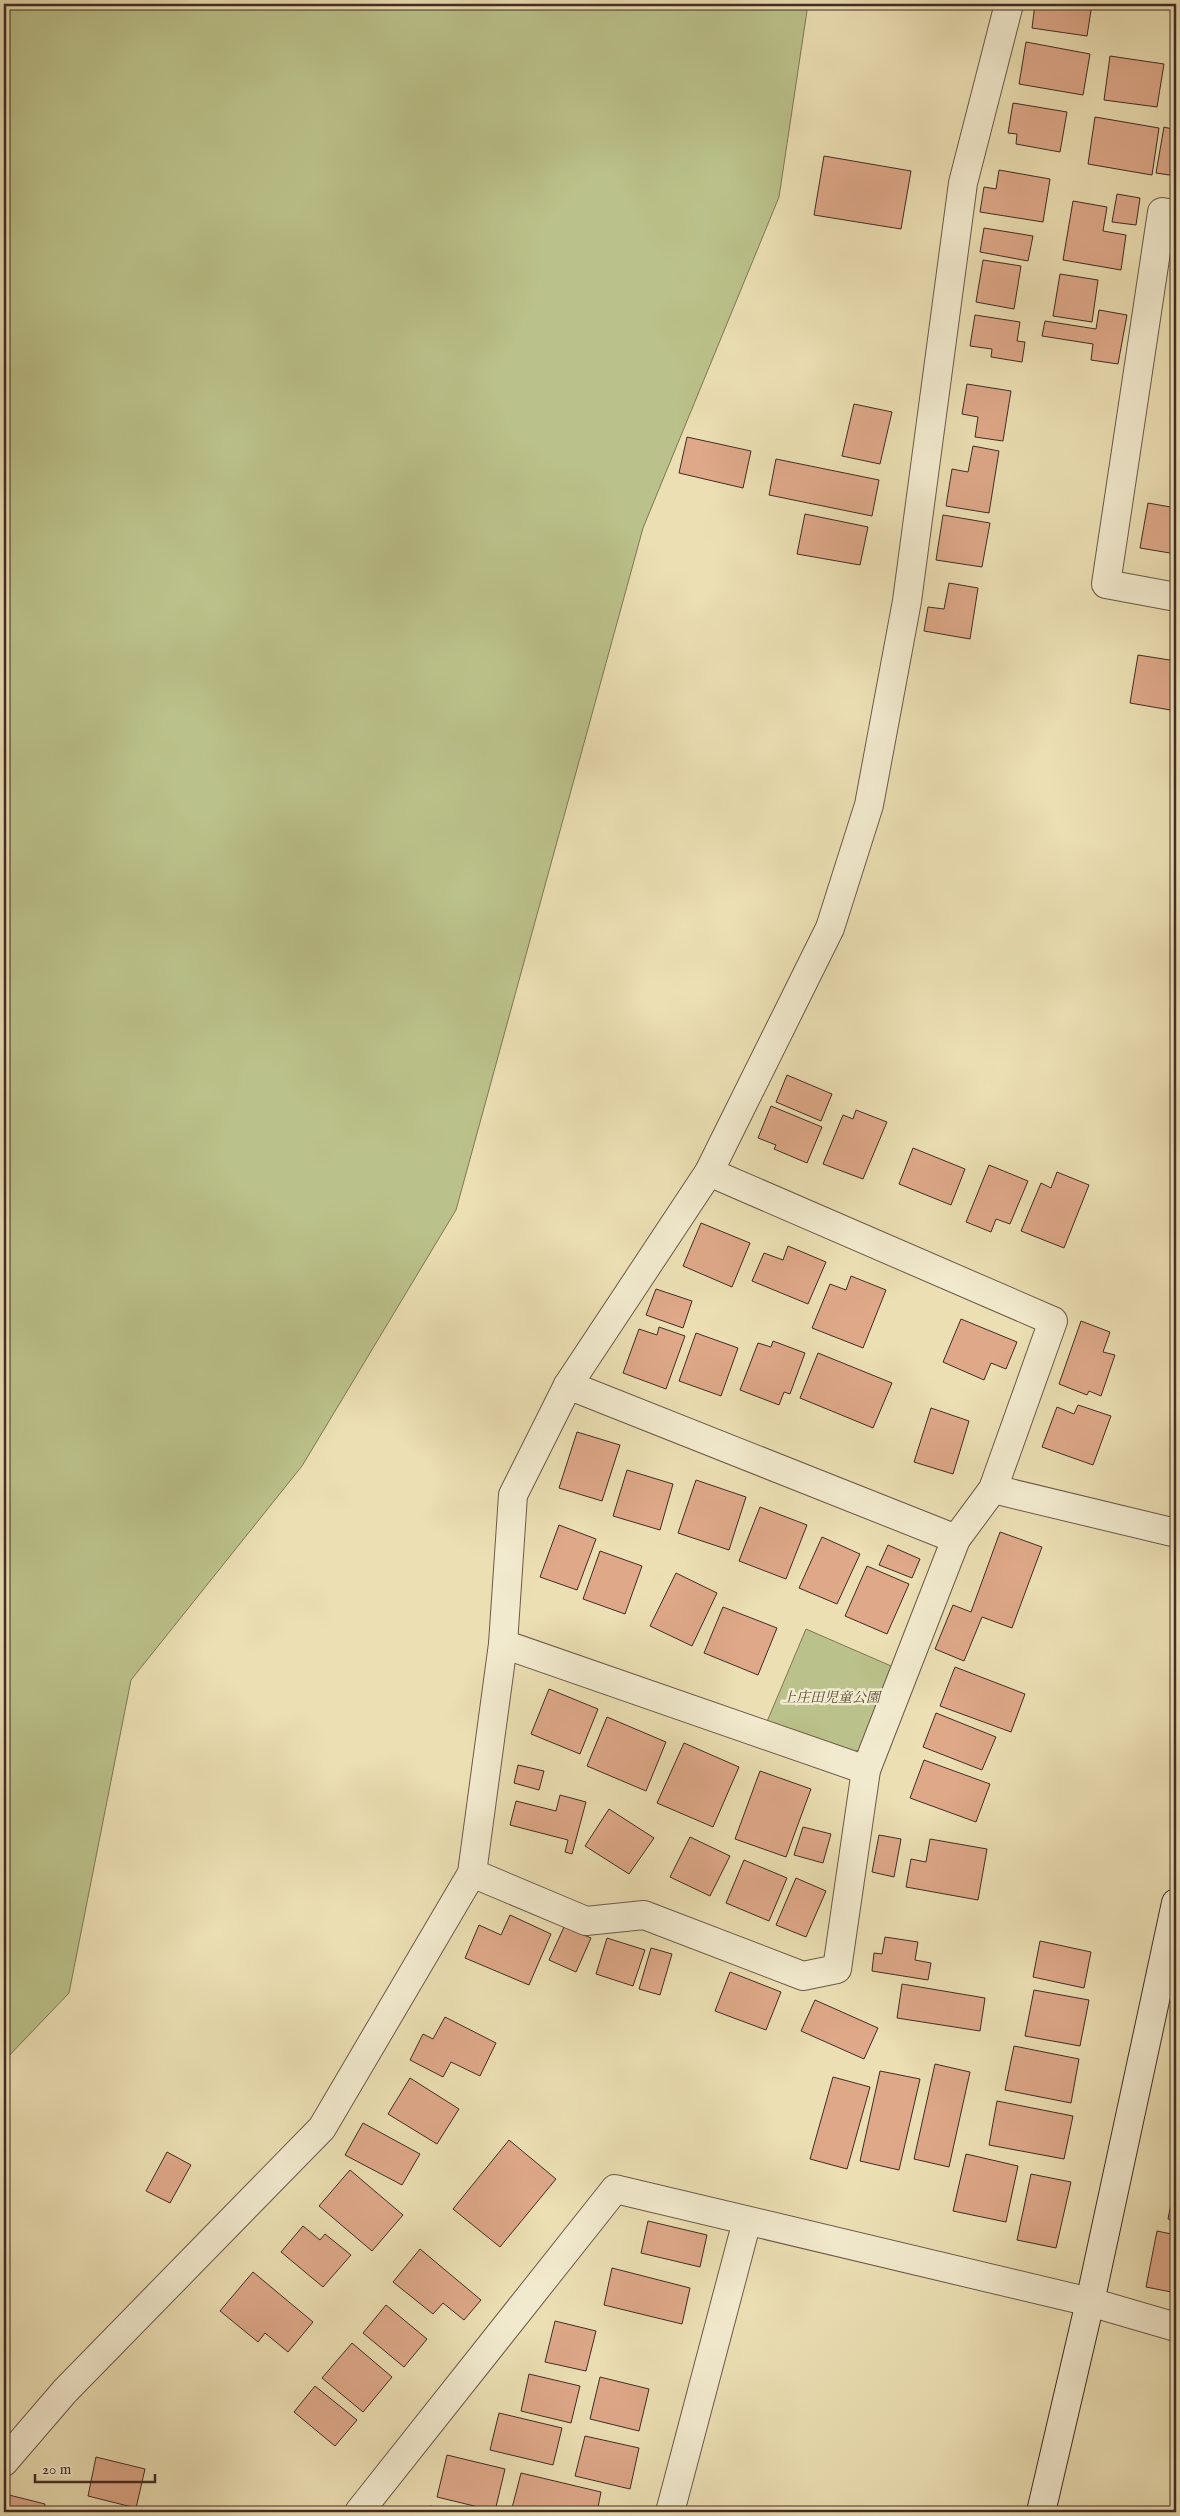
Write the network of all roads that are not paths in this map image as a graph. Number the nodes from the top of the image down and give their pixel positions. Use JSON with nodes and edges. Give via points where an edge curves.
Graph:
{"nodes":[{"id":1,"x":1009,"y":4,"type":"edge"},
{"id":2,"x":1176,"y":214,"type":"edge"},
{"id":3,"x":1176,"y":597,"type":"edge"},
{"id":4,"x":709,"y":1172,"type":"junction"},
{"id":5,"x":568,"y":1384,"type":"junction"},
{"id":6,"x":993,"y":1489,"type":"junction"},
{"id":7,"x":1176,"y":1533,"type":"edge"},
{"id":8,"x":956,"y":1539,"type":"junction"},
{"id":9,"x":503,"y":1644,"type":"junction"},
{"id":10,"x":866,"y":1770,"type":"junction"},
{"id":11,"x":472,"y":1873,"type":"junction"},
{"id":12,"x":1176,"y":1903,"type":"edge"},
{"id":13,"x":1173,"y":1939,"type":"edge"},
{"id":14,"x":747,"y":2221,"type":"junction"},
{"id":15,"x":1090,"y":2302,"type":"junction"},
{"id":16,"x":1176,"y":2326,"type":"edge"},
{"id":17,"x":4,"y":2462,"type":"edge"},
{"id":18,"x":359,"y":2512,"type":"edge"},
{"id":19,"x":670,"y":2512,"type":"edge"},
{"id":20,"x":1041,"y":2512,"type":"edge"}],
"edges":[{"from":1,"to":4,"type":"street","via":[[963,183],[907,601],[869,805],[830,928]]},
{"from":2,"to":3,"type":"street","via":[[1162,212],[1106,584]]},
{"from":4,"to":5,"type":"street"},
{"from":4,"to":6,"type":"street","via":[[1053,1321]]},
{"from":5,"to":8,"type":"street"},
{"from":5,"to":9,"type":"street","via":[[513,1495]]},
{"from":6,"to":7,"type":"street"},
{"from":6,"to":8,"type":"street"},
{"from":8,"to":10,"type":"street"},
{"from":9,"to":10,"type":"street"},
{"from":9,"to":11,"type":"street"},
{"from":10,"to":11,"type":"street","via":[[837,1969],[803,1976],[644,1915],[586,1921]]},
{"from":11,"to":17,"type":"street","via":[[322,2128],[65,2391]]},
{"from":12,"to":13,"type":"street"},
{"from":13,"to":15,"type":"street"},
{"from":14,"to":15,"type":"street"},
{"from":14,"to":18,"type":"street","via":[[615,2189]]},
{"from":14,"to":19,"type":"street"},
{"from":15,"to":16,"type":"street"},
{"from":15,"to":20,"type":"street"}]}
